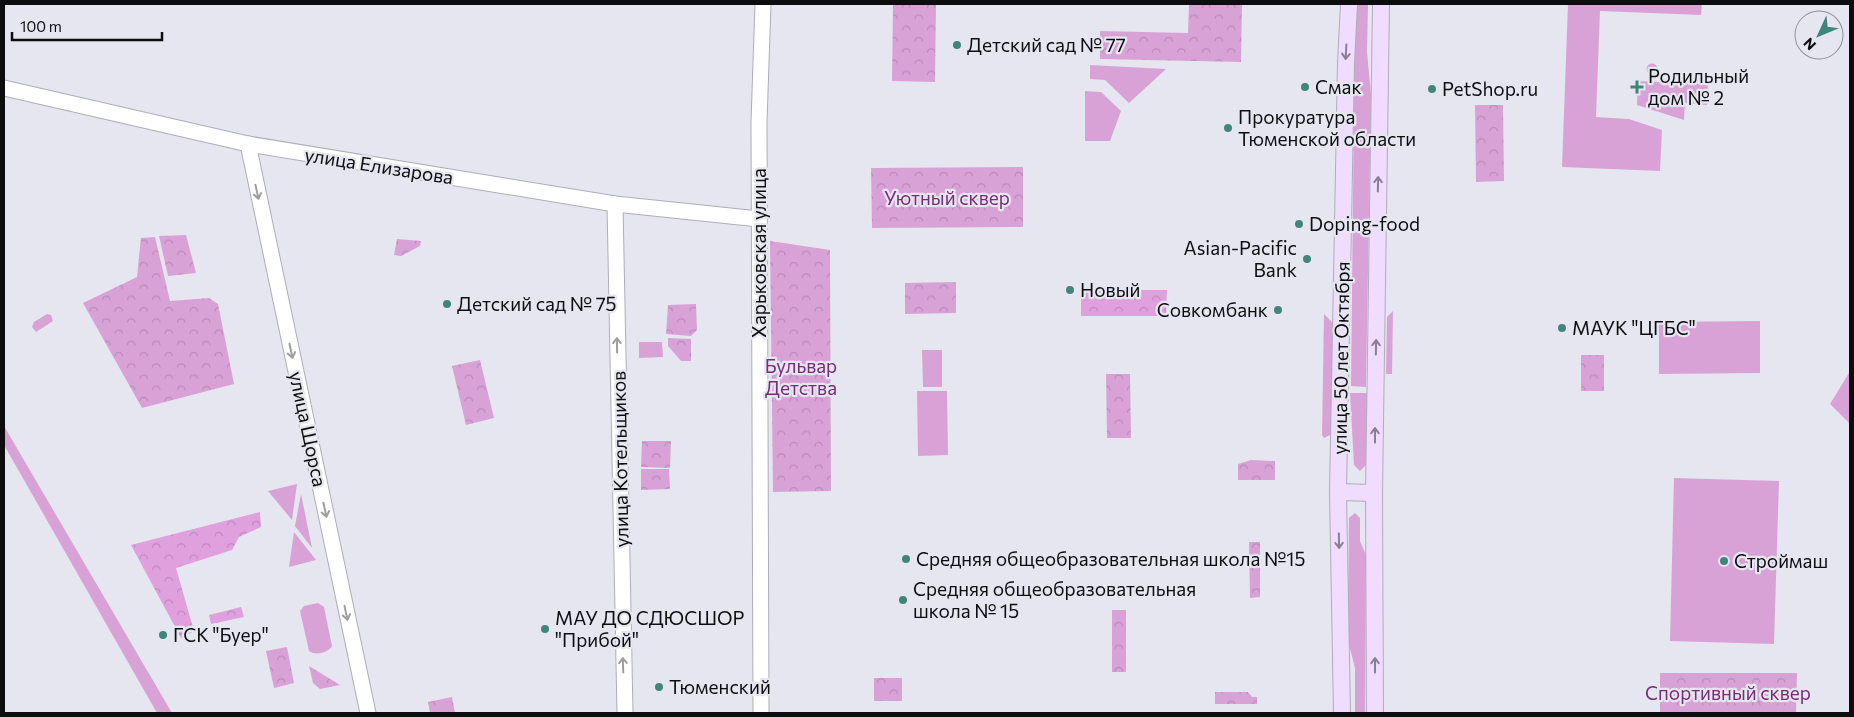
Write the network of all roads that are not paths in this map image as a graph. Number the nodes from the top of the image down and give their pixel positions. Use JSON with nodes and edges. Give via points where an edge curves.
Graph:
{"nodes":[{"id":1,"x":763,"y":4,"type":"edge"},
{"id":2,"x":1349,"y":4,"type":"edge"},
{"id":3,"x":1380,"y":4,"type":"edge"},
{"id":4,"x":4,"y":88,"type":"edge"},
{"id":5,"x":248,"y":144,"type":"junction"},
{"id":6,"x":615,"y":204,"type":"junction"},
{"id":7,"x":759,"y":220,"type":"junction"},
{"id":8,"x":1338,"y":492,"type":"junction"},
{"id":9,"x":1374,"y":493,"type":"junction"},
{"id":10,"x":368,"y":713,"type":"edge"},
{"id":11,"x":625,"y":713,"type":"edge"},
{"id":12,"x":760,"y":713,"type":"edge"},
{"id":13,"x":1342,"y":713,"type":"edge"},
{"id":14,"x":1374,"y":713,"type":"edge"}],
"edges":[{"from":1,"to":7,"type":"street","name":"Харьковская улица"},
{"from":2,"to":8,"type":"main road","name":"улица 50 лет Октября","one_way":true},
{"from":9,"to":3,"type":"main road","name":"улица 50 лет Октября","one_way":true},
{"from":4,"to":5,"type":"street","name":"улица Елизарова"},
{"from":5,"to":6,"type":"street","name":"улица Елизарова"},
{"from":5,"to":10,"type":"street","name":"улица Щорса","one_way":true},
{"from":6,"to":7,"type":"street","name":"улица Елизарова"},
{"from":11,"to":6,"type":"street","name":"улица Котельщиков","one_way":true},
{"from":7,"to":12,"type":"street","name":"Харьковская улица"},
{"from":8,"to":9,"type":"main road"},
{"from":8,"to":13,"type":"main road","name":"улица 50 лет Октября","one_way":true},
{"from":14,"to":9,"type":"main road","name":"улица 50 лет Октября","one_way":true}]}
